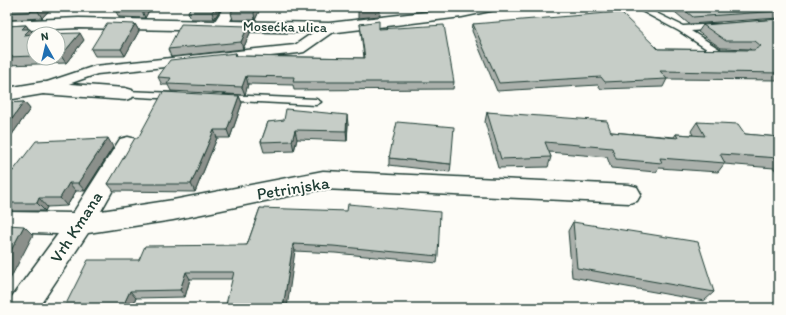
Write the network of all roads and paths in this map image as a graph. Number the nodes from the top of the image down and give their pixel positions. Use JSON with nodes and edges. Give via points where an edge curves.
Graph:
{"nodes":[{"id":1,"x":92,"y":7,"type":"edge"},
{"id":2,"x":230,"y":7,"type":"edge"},
{"id":3,"x":490,"y":7,"type":"edge"},
{"id":4,"x":638,"y":7,"type":"edge"},
{"id":5,"x":79,"y":23,"type":"junction"},
{"id":6,"x":220,"y":25,"type":"junction"},
{"id":7,"x":7,"y":26,"type":"edge"},
{"id":8,"x":726,"y":26,"type":"edge"},
{"id":9,"x":329,"y":28,"type":"junction"},
{"id":10,"x":682,"y":29,"type":"junction"},
{"id":11,"x":734,"y":53,"type":"edge"},
{"id":12,"x":43,"y":88,"type":"junction"},
{"id":13,"x":7,"y":94,"type":"edge"},
{"id":14,"x":125,"y":94,"type":"joint"},
{"id":15,"x":189,"y":97,"type":"edge"},
{"id":16,"x":213,"y":98,"type":"edge"},
{"id":17,"x":316,"y":102,"type":"dead end"},
{"id":18,"x":128,"y":144,"type":"dead end"},
{"id":19,"x":629,"y":194,"type":"dead end"},
{"id":20,"x":7,"y":222,"type":"edge"},
{"id":21,"x":80,"y":224,"type":"junction"},
{"id":22,"x":21,"y":308,"type":"edge"}],
"edges":[{"from":1,"to":5,"type":"street"},
{"from":2,"to":6,"type":"street"},
{"from":3,"to":9,"type":"street","name":"Mosećka ulica","via":[[462,13]]},
{"from":4,"to":10,"type":"lane"},
{"from":5,"to":6,"type":"street","name":"Mosećka ulica"},
{"from":5,"to":7,"type":"street","name":"Mosećka ulica"},
{"from":6,"to":9,"type":"street","name":"Mosećka ulica"},
{"from":8,"to":10,"type":"lane"},
{"from":9,"to":12,"type":"street","via":[[299,49],[95,70]]},
{"from":10,"to":11,"type":"lane","via":[[719,53]]},
{"from":12,"to":13,"type":"street"},
{"from":12,"to":14,"type":"street"},
{"from":14,"to":15,"type":"lane"},
{"from":16,"to":17,"type":"lane"},
{"from":18,"to":21,"type":"street","name":"Vrh Kmana"},
{"from":19,"to":21,"type":"street","name":"Petrinjska","via":[[323,180],[173,210]]},
{"from":20,"to":21,"type":"street","name":"Petrinjska"},
{"from":21,"to":22,"type":"street","name":"Vrh Kmana"}]}
